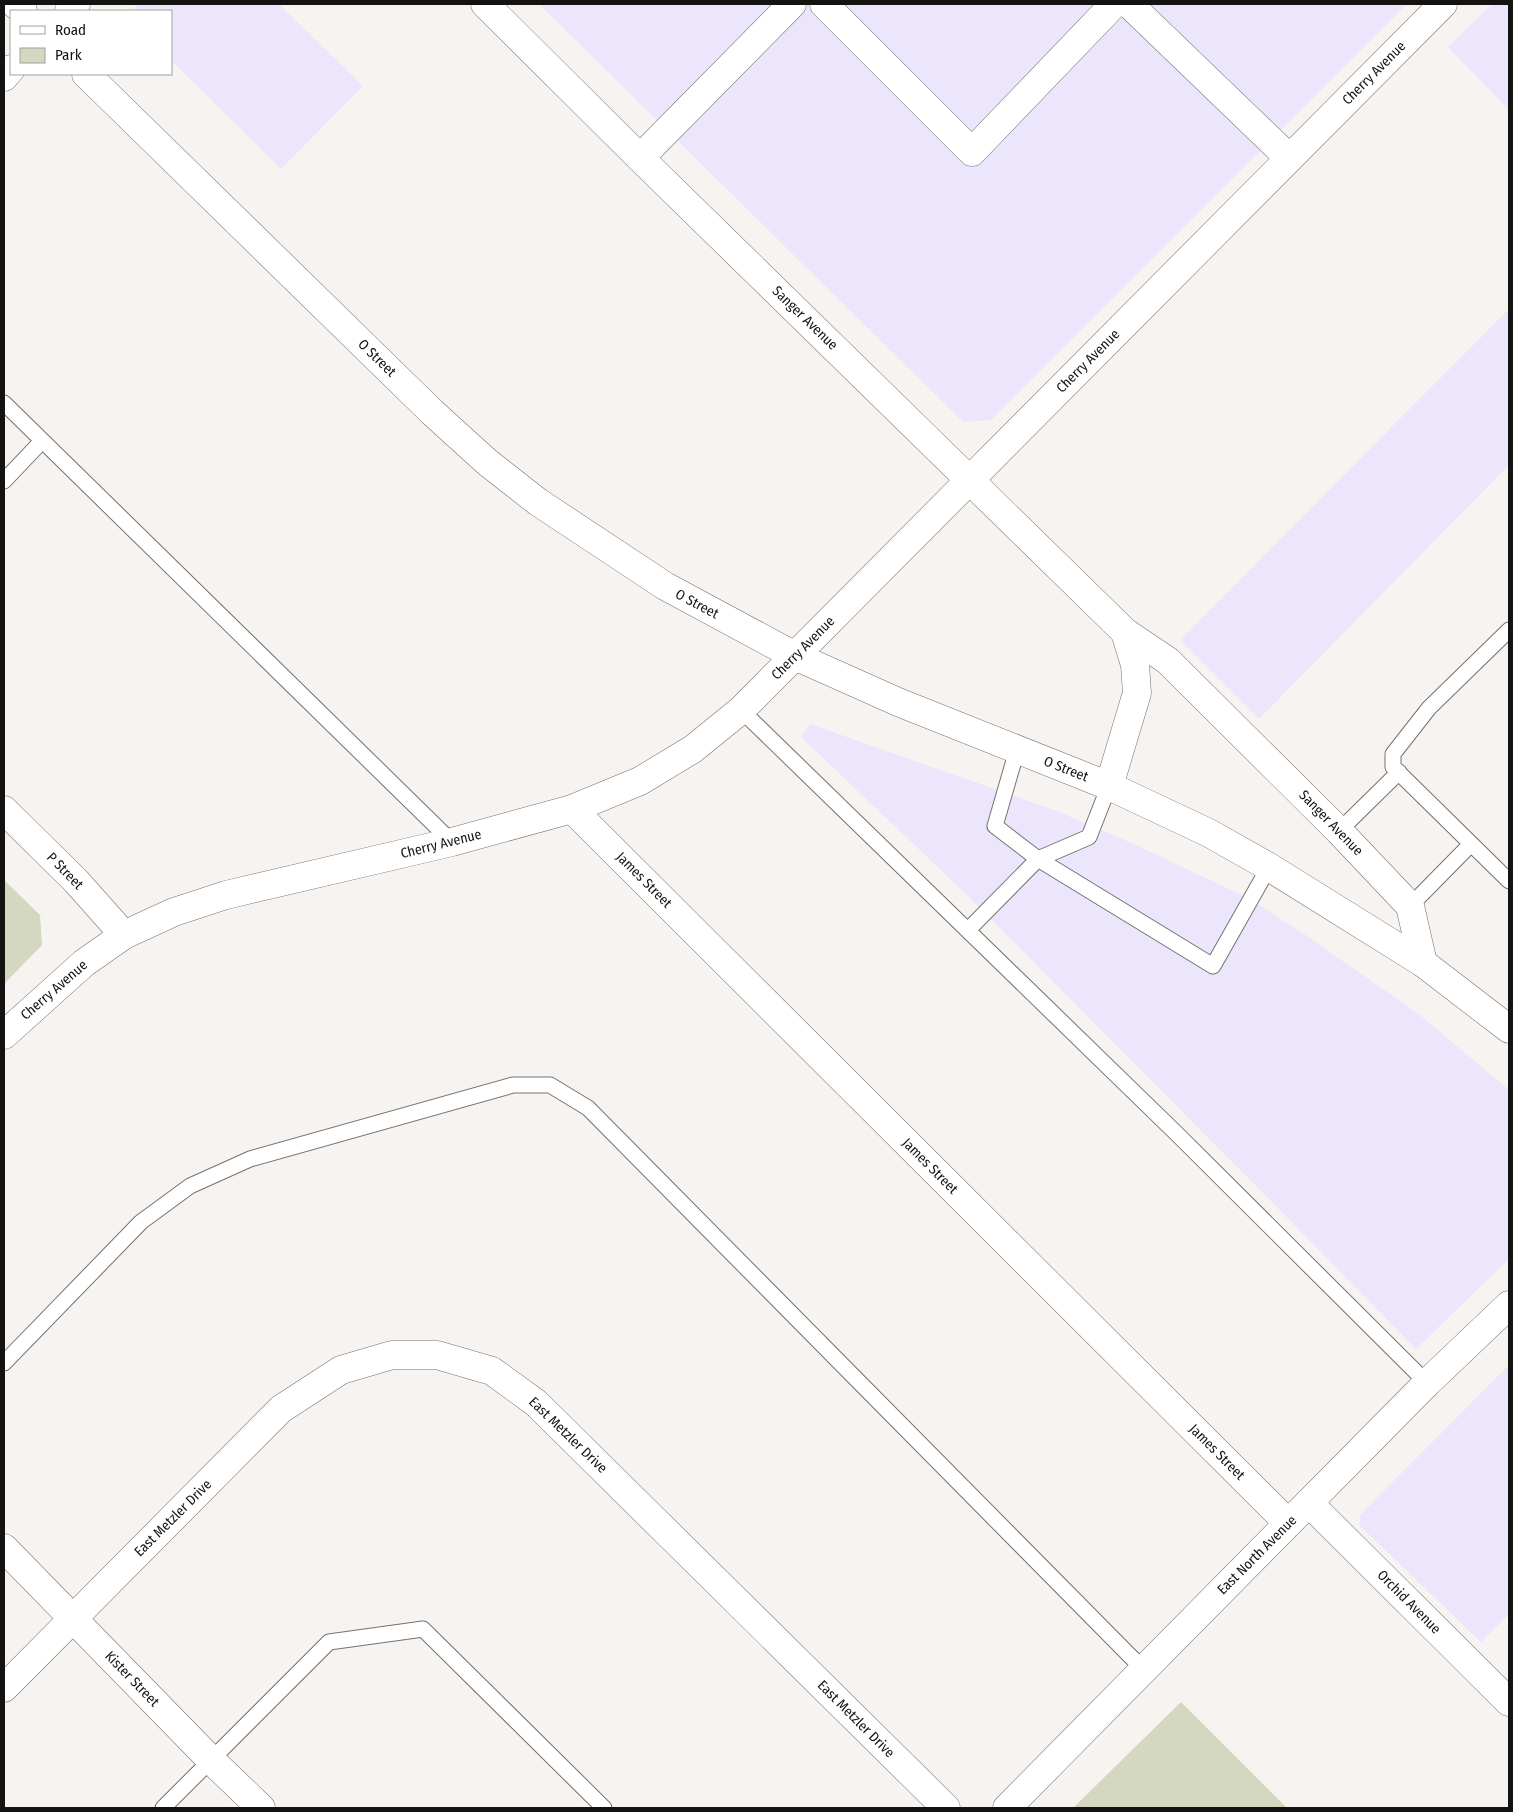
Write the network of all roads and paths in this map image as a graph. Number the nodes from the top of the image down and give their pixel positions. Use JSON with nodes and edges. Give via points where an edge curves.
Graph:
{"nodes":[{"id":1,"x":485,"y":4,"type":"edge"},
{"id":2,"x":792,"y":4,"type":"edge"},
{"id":3,"x":824,"y":4,"type":"edge"},
{"id":4,"x":1114,"y":4,"type":"edge"},
{"id":5,"x":1129,"y":4,"type":"edge"},
{"id":6,"x":1443,"y":4,"type":"edge"},
{"id":7,"x":87,"y":75,"type":"edge"},
{"id":8,"x":640,"y":158,"type":"junction"},
{"id":9,"x":1289,"y":158,"type":"junction"},
{"id":10,"x":4,"y":403,"type":"edge"},
{"id":11,"x":42,"y":441,"type":"junction"},
{"id":12,"x":4,"y":480,"type":"edge"},
{"id":13,"x":970,"y":480,"type":"junction"},
{"id":14,"x":1509,"y":630,"type":"edge"},
{"id":15,"x":1125,"y":632,"type":"junction"},
{"id":16,"x":795,"y":656,"type":"junction"},
{"id":17,"x":741,"y":710,"type":"junction"},
{"id":18,"x":1017,"y":750,"type":"junction"},
{"id":19,"x":1399,"y":772,"type":"junction"},
{"id":20,"x":1109,"y":786,"type":"junction"},
{"id":21,"x":572,"y":809,"type":"junction"},
{"id":22,"x":4,"y":810,"type":"edge"},
{"id":23,"x":1339,"y":831,"type":"junction"},
{"id":24,"x":452,"y":842,"type":"junction"},
{"id":25,"x":1471,"y":844,"type":"junction"},
{"id":26,"x":1038,"y":859,"type":"junction"},
{"id":27,"x":1269,"y":867,"type":"junction"},
{"id":28,"x":1509,"y":882,"type":"edge"},
{"id":29,"x":1410,"y":906,"type":"junction"},
{"id":30,"x":968,"y":930,"type":"junction"},
{"id":31,"x":124,"y":935,"type":"junction"},
{"id":32,"x":1423,"y":963,"type":"junction"},
{"id":33,"x":1509,"y":1028,"type":"edge"},
{"id":34,"x":4,"y":1035,"type":"edge"},
{"id":35,"x":1509,"y":1305,"type":"edge"},
{"id":36,"x":4,"y":1363,"type":"edge"},
{"id":37,"x":1427,"y":1383,"type":"junction"},
{"id":38,"x":1309,"y":1503,"type":"junction"},
{"id":39,"x":1288,"y":1523,"type":"junction"},
{"id":40,"x":4,"y":1548,"type":"edge"},
{"id":41,"x":74,"y":1618,"type":"junction"},
{"id":42,"x":1144,"y":1670,"type":"junction"},
{"id":43,"x":4,"y":1688,"type":"edge"},
{"id":44,"x":1509,"y":1702,"type":"edge"},
{"id":45,"x":211,"y":1760,"type":"junction"},
{"id":46,"x":162,"y":1808,"type":"edge"},
{"id":47,"x":261,"y":1808,"type":"edge"},
{"id":48,"x":604,"y":1808,"type":"edge"},
{"id":49,"x":946,"y":1808,"type":"edge"},
{"id":50,"x":1007,"y":1808,"type":"edge"}],
"edges":[{"from":1,"to":8,"type":"street","name":"Sanger Avenue"},
{"from":2,"to":8,"type":"street"},
{"from":3,"to":4,"type":"street","via":[[972,152]]},
{"from":5,"to":9,"type":"street"},
{"from":6,"to":9,"type":"street","name":"Cherry Avenue"},
{"from":7,"to":16,"type":"street","name":"O Street","via":[[487,462],[538,502],[665,586]]},
{"from":8,"to":13,"type":"street","name":"Sanger Avenue"},
{"from":9,"to":13,"type":"street","name":"Cherry Avenue"},
{"from":10,"to":11,"type":"lane"},
{"from":11,"to":12,"type":"lane"},
{"from":11,"to":24,"type":"lane"},
{"from":13,"to":15,"type":"street","name":"Sanger Avenue"},
{"from":13,"to":16,"type":"street","name":"Cherry Avenue"},
{"from":14,"to":19,"type":"lane","via":[[1429,708],[1399,746],[1393,754],[1393,767]]},
{"from":15,"to":20,"type":"street","name":"Sanger Avenue","via":[[1135,665],[1137,693]]},
{"from":15,"to":23,"type":"street","name":"Sanger Avenue","via":[[1168,661]]},
{"from":16,"to":17,"type":"street","name":"Cherry Avenue"},
{"from":16,"to":18,"type":"street","name":"O Street"},
{"from":17,"to":21,"type":"street","name":"Cherry Avenue","via":[[693,749],[640,781]]},
{"from":17,"to":30,"type":"lane"},
{"from":18,"to":20,"type":"street","name":"O Street"},
{"from":18,"to":26,"type":"lane","via":[[996,826]]},
{"from":19,"to":23,"type":"lane"},
{"from":19,"to":25,"type":"lane"},
{"from":20,"to":26,"type":"lane","via":[[1089,837]]},
{"from":20,"to":27,"type":"street","name":"O Street"},
{"from":21,"to":24,"type":"street","name":"Cherry Avenue"},
{"from":21,"to":39,"type":"street","name":"James Street"},
{"from":22,"to":31,"type":"street","name":"P Street","via":[[76,881]]},
{"from":23,"to":29,"type":"street","name":"Sanger Avenue"},
{"from":24,"to":31,"type":"street","name":"Cherry Avenue","via":[[226,895],[174,912]]},
{"from":25,"to":28,"type":"lane"},
{"from":25,"to":29,"type":"lane"},
{"from":26,"to":27,"type":"lane","via":[[1213,966]]},
{"from":26,"to":30,"type":"lane"},
{"from":27,"to":32,"type":"street","name":"O Street"},
{"from":29,"to":32,"type":"street"},
{"from":30,"to":37,"type":"lane"},
{"from":31,"to":34,"type":"street","name":"Cherry Avenue","via":[[84,963]]},
{"from":32,"to":33,"type":"street"},
{"from":35,"to":37,"type":"street","name":"East North Avenue"},
{"from":36,"to":42,"type":"lane","via":[[141,1222],[190,1186],[250,1159],[513,1085],[550,1086],[588,1108]]},
{"from":37,"to":38,"type":"street","name":"East North Avenue"},
{"from":38,"to":39,"type":"street","name":"East North Avenue"},
{"from":38,"to":44,"type":"street","name":"Orchid Avenue"},
{"from":39,"to":42,"type":"street","name":"East North Avenue"},
{"from":40,"to":41,"type":"street","name":"Kister Street"},
{"from":41,"to":43,"type":"street","name":"East Metzler Drive"},
{"from":41,"to":45,"type":"street","name":"Kister Street"},
{"from":41,"to":49,"type":"street","name":"East Metzler Drive","via":[[281,1409],[341,1370],[392,1355],[437,1355],[492,1371],[536,1403]]},
{"from":42,"to":50,"type":"street","name":"East North Avenue"},
{"from":45,"to":46,"type":"lane"},
{"from":45,"to":47,"type":"street","name":"Kister Street"},
{"from":45,"to":48,"type":"lane","via":[[329,1642],[424,1629]]}]}
